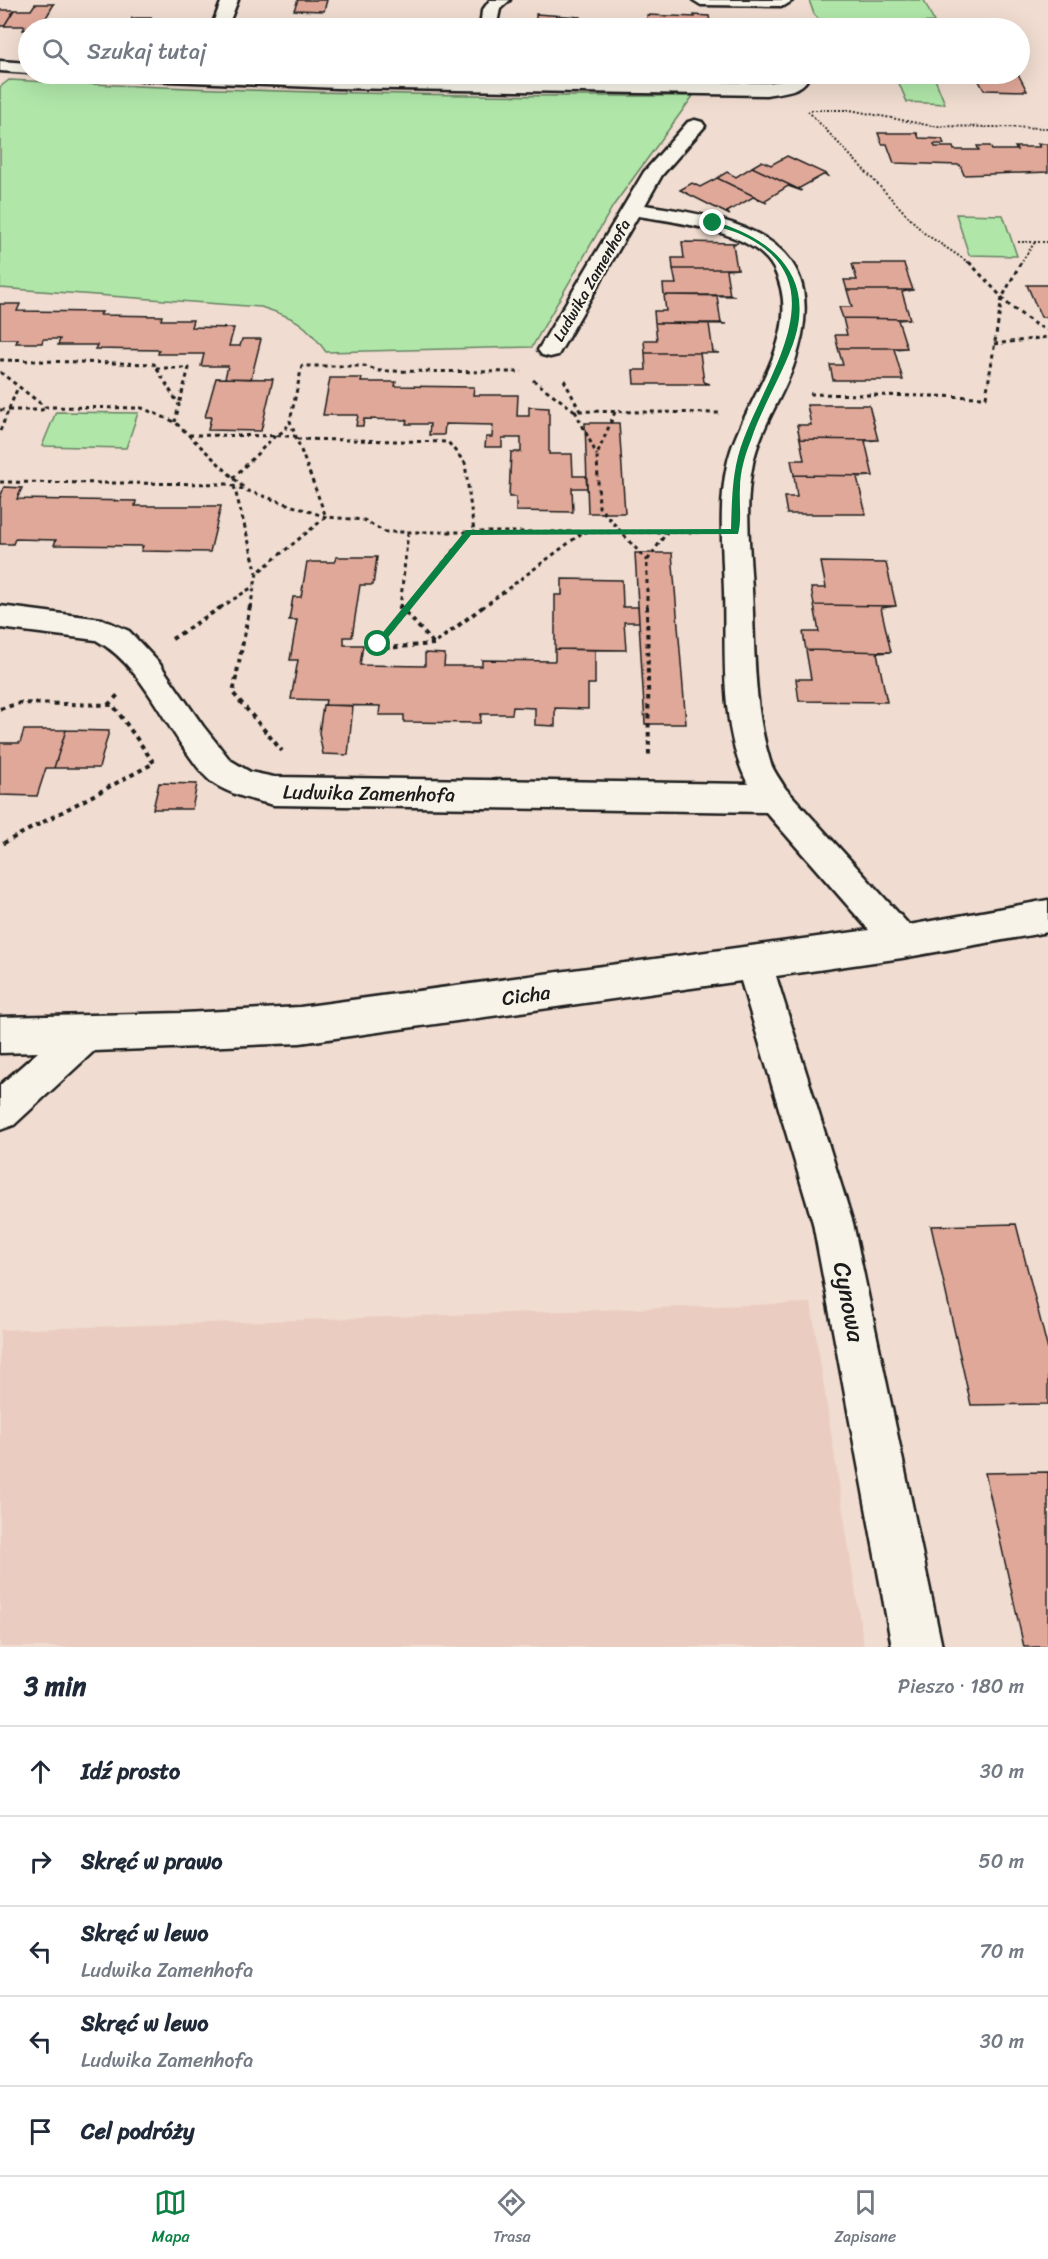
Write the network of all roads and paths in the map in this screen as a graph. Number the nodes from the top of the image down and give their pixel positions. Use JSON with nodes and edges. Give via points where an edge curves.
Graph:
{"nodes":[{"id":1,"x":230,"y":0,"type":"edge"},
{"id":2,"x":502,"y":0,"type":"edge"},
{"id":3,"x":701,"y":0,"type":"edge"},
{"id":4,"x":784,"y":1,"type":"edge"},
{"id":5,"x":223,"y":18,"type":"edge"},
{"id":6,"x":489,"y":18,"type":"edge"},
{"id":7,"x":788,"y":18,"type":"edge"},
{"id":8,"x":0,"y":66,"type":"edge"},
{"id":9,"x":18,"y":67,"type":"edge"},
{"id":10,"x":625,"y":84,"type":"edge"},
{"id":11,"x":788,"y":84,"type":"edge"},
{"id":12,"x":766,"y":89,"type":"junction"},
{"id":13,"x":807,"y":111,"type":"junction"},
{"id":14,"x":695,"y":126,"type":"dead end"},
{"id":15,"x":1048,"y":128,"type":"edge"},
{"id":16,"x":632,"y":209,"type":"junction"},
{"id":17,"x":1018,"y":242,"type":"dead end"},
{"id":18,"x":1035,"y":242,"type":"junction"},
{"id":19,"x":1048,"y":242,"type":"edge"},
{"id":20,"x":1002,"y":298,"type":"junction"},
{"id":21,"x":1048,"y":330,"type":"edge"},
{"id":22,"x":1048,"y":337,"type":"edge"},
{"id":23,"x":994,"y":344,"type":"junction"},
{"id":24,"x":550,"y":350,"type":"dead end"},
{"id":25,"x":0,"y":360,"type":"edge"},
{"id":26,"x":156,"y":368,"type":"junction"},
{"id":27,"x":0,"y":372,"type":"edge"},
{"id":28,"x":522,"y":372,"type":"dead end"},
{"id":29,"x":531,"y":379,"type":"dead end"},
{"id":30,"x":18,"y":387,"type":"junction"},
{"id":31,"x":764,"y":404,"type":"junction"},
{"id":32,"x":179,"y":405,"type":"junction"},
{"id":33,"x":45,"y":407,"type":"junction"},
{"id":34,"x":0,"y":410,"type":"edge"},
{"id":35,"x":9,"y":410,"type":"junction"},
{"id":36,"x":575,"y":411,"type":"junction"},
{"id":37,"x":615,"y":412,"type":"junction"},
{"id":38,"x":290,"y":421,"type":"junction"},
{"id":39,"x":175,"y":422,"type":"junction"},
{"id":40,"x":0,"y":431,"type":"edge"},
{"id":41,"x":188,"y":435,"type":"junction"},
{"id":42,"x":275,"y":436,"type":"junction"},
{"id":43,"x":296,"y":438,"type":"junction"},
{"id":44,"x":597,"y":455,"type":"junction"},
{"id":45,"x":233,"y":478,"type":"junction"},
{"id":46,"x":0,"y":482,"type":"edge"},
{"id":47,"x":234,"y":486,"type":"junction"},
{"id":48,"x":245,"y":489,"type":"junction"},
{"id":49,"x":326,"y":517,"type":"junction"},
{"id":50,"x":408,"y":532,"type":"junction"},
{"id":51,"x":469,"y":532,"type":"junction"},
{"id":52,"x":474,"y":532,"type":"junction"},
{"id":53,"x":582,"y":532,"type":"junction"},
{"id":54,"x":621,"y":532,"type":"junction"},
{"id":55,"x":667,"y":532,"type":"junction"},
{"id":56,"x":735,"y":532,"type":"junction"},
{"id":57,"x":648,"y":561,"type":"junction"},
{"id":58,"x":256,"y":573,"type":"junction"},
{"id":59,"x":254,"y":585,"type":"junction"},
{"id":60,"x":400,"y":606,"type":"junction"},
{"id":61,"x":405,"y":611,"type":"junction"},
{"id":62,"x":0,"y":617,"type":"edge"},
{"id":63,"x":399,"y":619,"type":"junction"},
{"id":64,"x":378,"y":644,"type":"dead end"},
{"id":65,"x":434,"y":644,"type":"junction"},
{"id":66,"x":385,"y":648,"type":"dead end"},
{"id":67,"x":139,"y":660,"type":"junction"},
{"id":68,"x":0,"y":710,"type":"edge"},
{"id":69,"x":283,"y":753,"type":"dead end"},
{"id":70,"x":649,"y":764,"type":"dead end"},
{"id":71,"x":774,"y":798,"type":"junction"},
{"id":72,"x":0,"y":845,"type":"edge"},
{"id":73,"x":1048,"y":916,"type":"edge"},
{"id":74,"x":902,"y":942,"type":"junction"},
{"id":75,"x":754,"y":963,"type":"junction"},
{"id":76,"x":87,"y":1033,"type":"junction"},
{"id":77,"x":0,"y":1035,"type":"edge"},
{"id":78,"x":0,"y":1111,"type":"edge"},
{"id":79,"x":917,"y":1647,"type":"edge"}],
"edges":[{"from":1,"to":5,"type":"street"},
{"from":2,"to":6,"type":"street","via":[[493,5]]},
{"from":3,"to":4,"type":"street"},
{"from":4,"to":7,"type":"street"},
{"from":8,"to":9,"type":"street"},
{"from":10,"to":12,"type":"street"},
{"from":11,"to":12,"type":"street"},
{"from":12,"to":13,"type":"path","via":[[795,101]]},
{"from":13,"to":15,"type":"path","via":[[850,110],[932,126]]},
{"from":13,"to":20,"type":"path","via":[[924,233],[973,265]]},
{"from":14,"to":16,"type":"street","name":"Ludwika Zamenhofa","via":[[654,172]]},
{"from":16,"to":24,"type":"street","name":"Ludwika Zamenhofa"},
{"from":16,"to":31,"type":"street","name":"Ludwika Zamenhofa","via":[[713,223],[764,245],[781,261],[792,282],[795,320]]},
{"from":17,"to":18,"type":"path"},
{"from":18,"to":19,"type":"path"},
{"from":18,"to":20,"type":"path"},
{"from":20,"to":21,"type":"path"},
{"from":20,"to":23,"type":"path"},
{"from":22,"to":23,"type":"path"},
{"from":23,"to":31,"type":"path","via":[[986,397]]},
{"from":25,"to":26,"type":"path","via":[[154,364]]},
{"from":26,"to":32,"type":"path"},
{"from":26,"to":32,"type":"path","via":[[189,368]]},
{"from":27,"to":30,"type":"path"},
{"from":28,"to":38,"type":"path","via":[[302,366]]},
{"from":29,"to":36,"type":"path"},
{"from":30,"to":33,"type":"path"},
{"from":30,"to":35,"type":"path"},
{"from":31,"to":37,"type":"path"},
{"from":31,"to":56,"type":"street","name":"Ludwika Zamenhofa","via":[[740,464]]},
{"from":32,"to":39,"type":"path"},
{"from":33,"to":35,"type":"path"},
{"from":33,"to":39,"type":"path","via":[[142,408]]},
{"from":34,"to":35,"type":"path"},
{"from":35,"to":40,"type":"path"},
{"from":36,"to":37,"type":"path"},
{"from":36,"to":44,"type":"path"},
{"from":37,"to":44,"type":"path"},
{"from":38,"to":42,"type":"path"},
{"from":38,"to":43,"type":"path"},
{"from":39,"to":41,"type":"path"},
{"from":41,"to":42,"type":"path"},
{"from":41,"to":45,"type":"path"},
{"from":42,"to":43,"type":"path"},
{"from":42,"to":45,"type":"path"},
{"from":43,"to":49,"type":"path"},
{"from":43,"to":52,"type":"path","via":[[448,442],[465,463]]},
{"from":44,"to":54,"type":"path","via":[[599,507]]},
{"from":45,"to":48,"type":"path"},
{"from":46,"to":47,"type":"path"},
{"from":47,"to":48,"type":"path"},
{"from":47,"to":58,"type":"path"},
{"from":48,"to":49,"type":"path"},
{"from":49,"to":50,"type":"path","via":[[364,520],[385,532]]},
{"from":49,"to":58,"type":"path"},
{"from":50,"to":51,"type":"path"},
{"from":50,"to":60,"type":"path"},
{"from":51,"to":52,"type":"path"},
{"from":51,"to":61,"type":"path"},
{"from":52,"to":53,"type":"path"},
{"from":53,"to":54,"type":"path"},
{"from":53,"to":65,"type":"path"},
{"from":54,"to":55,"type":"path"},
{"from":54,"to":57,"type":"path"},
{"from":55,"to":56,"type":"path"},
{"from":55,"to":57,"type":"path"},
{"from":56,"to":71,"type":"street","name":"Ludwika Zamenhofa","via":[[747,733],[755,765]]},
{"from":57,"to":70,"type":"path"},
{"from":58,"to":59,"type":"path"},
{"from":59,"to":67,"type":"path"},
{"from":59,"to":69,"type":"path","via":[[233,693]]},
{"from":60,"to":61,"type":"path"},
{"from":60,"to":63,"type":"path"},
{"from":61,"to":63,"type":"path"},
{"from":61,"to":65,"type":"path"},
{"from":62,"to":67,"type":"street","name":"Ludwika Zamenhofa","via":[[102,630],[121,639]]},
{"from":63,"to":64,"type":"path"},
{"from":65,"to":66,"type":"path"},
{"from":67,"to":71,"type":"street","name":"Ludwika Zamenhofa","via":[[218,768],[246,784],[274,792]]},
{"from":68,"to":72,"type":"path","via":[[20,703],[113,705],[154,764]]},
{"from":71,"to":74,"type":"street","name":"Ludwika Zamenhofa"},
{"from":73,"to":74,"type":"street","name":"Cicha"},
{"from":74,"to":75,"type":"street","name":"Cicha"},
{"from":75,"to":76,"type":"street","name":"Cicha","via":[[300,1025]]},
{"from":75,"to":79,"type":"street","name":"Cynowa","via":[[833,1223]]},
{"from":76,"to":77,"type":"street","name":"Cicha"},
{"from":76,"to":78,"type":"street"}]}
